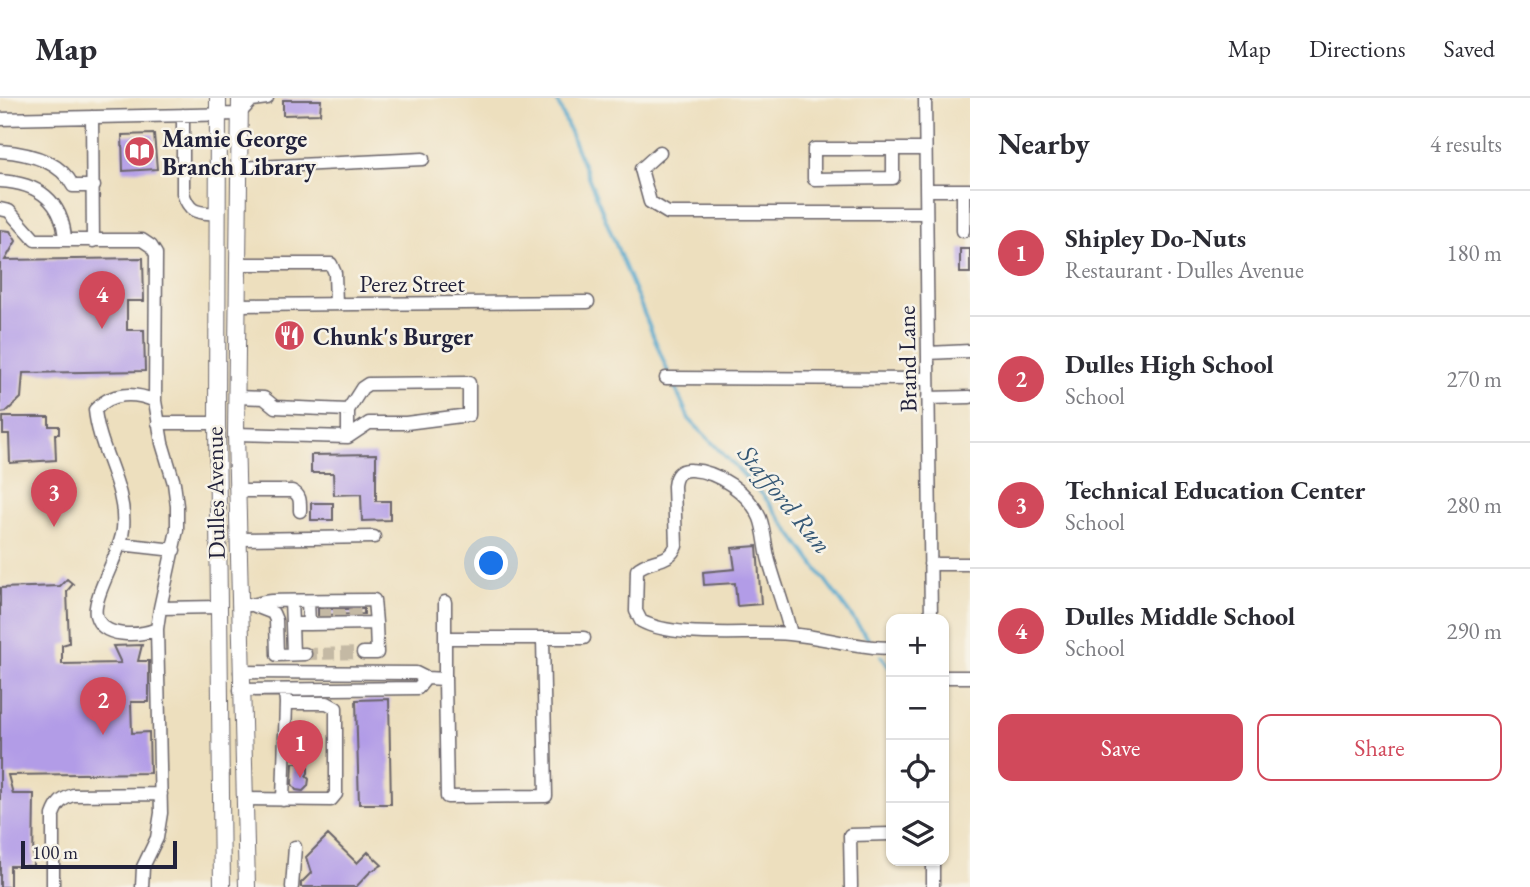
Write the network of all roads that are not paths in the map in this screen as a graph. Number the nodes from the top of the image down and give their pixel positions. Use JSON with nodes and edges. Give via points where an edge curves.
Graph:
{"nodes":[{"id":1,"x":267,"y":98,"type":"edge"},
{"id":2,"x":925,"y":98,"type":"edge"},
{"id":3,"x":218,"y":106,"type":"edge"},
{"id":4,"x":239,"y":106,"type":"edge"},
{"id":5,"x":183,"y":115,"type":"junction"},
{"id":6,"x":92,"y":117,"type":"junction"},
{"id":7,"x":0,"y":119,"type":"edge"},
{"id":8,"x":925,"y":149,"type":"junction"},
{"id":9,"x":893,"y":150,"type":"junction"},
{"id":10,"x":0,"y":151,"type":"edge"},
{"id":11,"x":660,"y":152,"type":"dead end"},
{"id":12,"x":423,"y":159,"type":"dead end"},
{"id":13,"x":238,"y":168,"type":"junction"},
{"id":14,"x":0,"y":181,"type":"edge"},
{"id":15,"x":94,"y":186,"type":"junction"},
{"id":16,"x":926,"y":190,"type":"junction"},
{"id":17,"x":966,"y":190,"type":"edge"},
{"id":18,"x":0,"y":209,"type":"edge"},
{"id":19,"x":926,"y":213,"type":"junction"},
{"id":20,"x":218,"y":214,"type":"junction"},
{"id":21,"x":963,"y":231,"type":"dead end"},
{"id":22,"x":65,"y":240,"type":"junction"},
{"id":23,"x":93,"y":241,"type":"junction"},
{"id":24,"x":237,"y":264,"type":"junction"},
{"id":25,"x":587,"y":302,"type":"dead end"},
{"id":26,"x":336,"y":304,"type":"junction"},
{"id":27,"x":237,"y":305,"type":"junction"},
{"id":28,"x":970,"y":351,"type":"edge"},
{"id":29,"x":928,"y":353,"type":"junction"},
{"id":30,"x":666,"y":378,"type":"dead end"},
{"id":31,"x":928,"y":379,"type":"junction"},
{"id":32,"x":236,"y":397,"type":"junction"},
{"id":33,"x":970,"y":397,"type":"edge"},
{"id":34,"x":928,"y":398,"type":"junction"},
{"id":35,"x":155,"y":401,"type":"junction"},
{"id":36,"x":348,"y":410,"type":"junction"},
{"id":37,"x":216,"y":423,"type":"junction"},
{"id":38,"x":158,"y":424,"type":"junction"},
{"id":39,"x":236,"y":434,"type":"junction"},
{"id":40,"x":348,"y":437,"type":"junction"},
{"id":41,"x":237,"y":491,"type":"junction"},
{"id":42,"x":300,"y":510,"type":"dead end"},
{"id":43,"x":374,"y":537,"type":"dead end"},
{"id":44,"x":239,"y":538,"type":"junction"},
{"id":45,"x":120,"y":544,"type":"junction"},
{"id":46,"x":174,"y":550,"type":"junction"},
{"id":47,"x":930,"y":564,"type":"junction"},
{"id":48,"x":970,"y":564,"type":"edge"},
{"id":49,"x":291,"y":601,"type":"junction"},
{"id":50,"x":309,"y":601,"type":"junction"},
{"id":51,"x":445,"y":603,"type":"dead end"},
{"id":52,"x":247,"y":606,"type":"junction"},
{"id":53,"x":219,"y":607,"type":"junction"},
{"id":54,"x":160,"y":608,"type":"junction"},
{"id":55,"x":325,"y":612,"type":"junction"},
{"id":56,"x":339,"y":612,"type":"junction"},
{"id":57,"x":354,"y":612,"type":"junction"},
{"id":58,"x":930,"y":614,"type":"edge"},
{"id":59,"x":376,"y":623,"type":"junction"},
{"id":60,"x":292,"y":624,"type":"junction"},
{"id":61,"x":309,"y":624,"type":"junction"},
{"id":62,"x":157,"y":629,"type":"junction"},
{"id":63,"x":792,"y":634,"type":"junction"},
{"id":64,"x":445,"y":638,"type":"junction"},
{"id":65,"x":542,"y":638,"type":"junction"},
{"id":66,"x":584,"y":638,"type":"dead end"},
{"id":67,"x":886,"y":648,"type":"edge"},
{"id":68,"x":363,"y":653,"type":"dead end"},
{"id":69,"x":240,"y":672,"type":"junction"},
{"id":70,"x":949,"y":677,"type":"edge"},
{"id":71,"x":970,"y":677,"type":"edge"},
{"id":72,"x":426,"y":678,"type":"junction"},
{"id":73,"x":445,"y":679,"type":"junction"},
{"id":74,"x":240,"y":690,"type":"junction"},
{"id":75,"x":285,"y":696,"type":"junction"},
{"id":76,"x":161,"y":794,"type":"junction"},
{"id":77,"x":245,"y":799,"type":"junction"},
{"id":78,"x":283,"y":800,"type":"junction"},
{"id":79,"x":886,"y":834,"type":"edge"},
{"id":80,"x":295,"y":847,"type":"dead end"},
{"id":81,"x":933,"y":866,"type":"edge"},
{"id":82,"x":53,"y":887,"type":"edge"},
{"id":83,"x":142,"y":887,"type":"edge"},
{"id":84,"x":222,"y":887,"type":"edge"},
{"id":85,"x":247,"y":887,"type":"edge"},
{"id":86,"x":292,"y":887,"type":"edge"},
{"id":87,"x":851,"y":887,"type":"edge"},
{"id":88,"x":933,"y":887,"type":"edge"}],
"edges":[{"from":1,"to":4,"type":"street"},
{"from":2,"to":8,"type":"street","name":"Brand Lane"},
{"from":3,"to":4,"type":"street"},
{"from":3,"to":5,"type":"street"},
{"from":3,"to":20,"type":"main road","name":"Dulles Avenue"},
{"from":4,"to":13,"type":"main road","name":"Dulles Avenue"},
{"from":5,"to":6,"type":"street"},
{"from":5,"to":20,"type":"street","via":[[187,205],[194,211]]},
{"from":6,"to":7,"type":"street"},
{"from":6,"to":15,"type":"street"},
{"from":8,"to":9,"type":"street"},
{"from":8,"to":16,"type":"street","name":"Brand Lane"},
{"from":9,"to":9,"type":"street","via":[[814,149],[814,179],[893,178]]},
{"from":10,"to":15,"type":"street","via":[[46,162],[67,174],[73,186]]},
{"from":11,"to":19,"type":"street","via":[[641,169],[650,202],[668,214]]},
{"from":12,"to":13,"type":"street"},
{"from":13,"to":24,"type":"main road","name":"Dulles Avenue"},
{"from":14,"to":22,"type":"street","via":[[19,182],[52,201]]},
{"from":15,"to":23,"type":"street"},
{"from":16,"to":17,"type":"street"},
{"from":16,"to":19,"type":"street","name":"Brand Lane"},
{"from":17,"to":21,"type":"street"},
{"from":18,"to":22,"type":"street","via":[[9,211],[35,240]]},
{"from":19,"to":29,"type":"street","name":"Brand Lane"},
{"from":20,"to":27,"type":"main road","via":[[227,232],[227,288]]},
{"from":20,"to":37,"type":"main road","name":"Dulles Avenue"},
{"from":22,"to":23,"type":"street"},
{"from":23,"to":35,"type":"street","via":[[142,240],[156,254]]},
{"from":24,"to":26,"type":"street","via":[[331,264]]},
{"from":24,"to":27,"type":"main road","name":"Dulles Avenue"},
{"from":25,"to":26,"type":"street","name":"Perez Street"},
{"from":26,"to":27,"type":"street","name":"Perez Street"},
{"from":27,"to":32,"type":"main road","name":"Dulles Avenue"},
{"from":28,"to":29,"type":"street"},
{"from":29,"to":31,"type":"street","name":"Brand Lane"},
{"from":30,"to":31,"type":"street"},
{"from":31,"to":34,"type":"street","name":"Brand Lane"},
{"from":32,"to":36,"type":"street","via":[[264,398],[275,407]]},
{"from":32,"to":39,"type":"main road","name":"Dulles Avenue"},
{"from":33,"to":34,"type":"street"},
{"from":34,"to":47,"type":"street","name":"Brand Lane"},
{"from":35,"to":38,"type":"street"},
{"from":35,"to":45,"type":"street","via":[[133,394],[103,402],[95,410],[121,493]]},
{"from":36,"to":40,"type":"street"},
{"from":36,"to":40,"type":"street","via":[[368,384],[469,383],[469,415],[369,423]]},
{"from":37,"to":38,"type":"street"},
{"from":37,"to":53,"type":"main road","name":"Dulles Avenue"},
{"from":38,"to":46,"type":"street","via":[[174,483]]},
{"from":39,"to":40,"type":"street"},
{"from":39,"to":41,"type":"main road","name":"Dulles Avenue"},
{"from":41,"to":42,"type":"street","via":[[292,491],[300,499]]},
{"from":41,"to":44,"type":"main road","name":"Dulles Avenue"},
{"from":43,"to":44,"type":"street"},
{"from":44,"to":52,"type":"main road","name":"Dulles Avenue"},
{"from":45,"to":46,"type":"street"},
{"from":45,"to":62,"type":"street","via":[[96,602],[96,616],[104,628],[120,633]]},
{"from":46,"to":54,"type":"street"},
{"from":47,"to":48,"type":"street"},
{"from":47,"to":58,"type":"street","name":"Brand Lane"},
{"from":49,"to":50,"type":"street"},
{"from":49,"to":52,"type":"street"},
{"from":49,"to":60,"type":"street"},
{"from":50,"to":55,"type":"street"},
{"from":50,"to":61,"type":"street"},
{"from":51,"to":64,"type":"street"},
{"from":52,"to":60,"type":"street","via":[[273,613],[277,655],[299,654]]},
{"from":52,"to":69,"type":"main road","name":"Dulles Avenue"},
{"from":53,"to":54,"type":"street"},
{"from":53,"to":84,"type":"main road","name":"Dulles Avenue"},
{"from":54,"to":62,"type":"street"},
{"from":55,"to":56,"type":"street"},
{"from":55,"to":56,"type":"street"},
{"from":55,"to":61,"type":"street"},
{"from":56,"to":57,"type":"street"},
{"from":56,"to":57,"type":"street"},
{"from":57,"to":59,"type":"street"},
{"from":57,"to":59,"type":"street","via":[[374,600]]},
{"from":59,"to":68,"type":"street","via":[[377,653]]},
{"from":60,"to":61,"type":"street"},
{"from":62,"to":76,"type":"street"},
{"from":63,"to":63,"type":"street","via":[[760,519],[750,501],[710,474],[678,473],[674,486],[676,546],[669,557],[637,570],[637,617],[667,630]]},
{"from":63,"to":67,"type":"street"},
{"from":64,"to":65,"type":"street"},
{"from":64,"to":73,"type":"street"},
{"from":65,"to":66,"type":"street"},
{"from":65,"to":73,"type":"street","via":[[545,796],[447,796]]},
{"from":69,"to":72,"type":"street","via":[[415,673]]},
{"from":69,"to":74,"type":"main road","name":"Dulles Avenue"},
{"from":70,"to":71,"type":"street"},
{"from":72,"to":73,"type":"street"},
{"from":72,"to":75,"type":"street","via":[[418,688]]},
{"from":74,"to":75,"type":"street"},
{"from":74,"to":77,"type":"main road","name":"Dulles Avenue"},
{"from":75,"to":78,"type":"street"},
{"from":75,"to":78,"type":"street","via":[[327,702],[336,708],[335,794],[331,800]]},
{"from":76,"to":82,"type":"street","via":[[73,795],[57,804]]},
{"from":76,"to":83,"type":"street","via":[[157,838],[143,867]]},
{"from":77,"to":78,"type":"street"},
{"from":77,"to":85,"type":"main road","name":"Dulles Avenue"},
{"from":79,"to":87,"type":"street","via":[[850,835]]},
{"from":80,"to":86,"type":"street"},
{"from":81,"to":88,"type":"street"}]}
